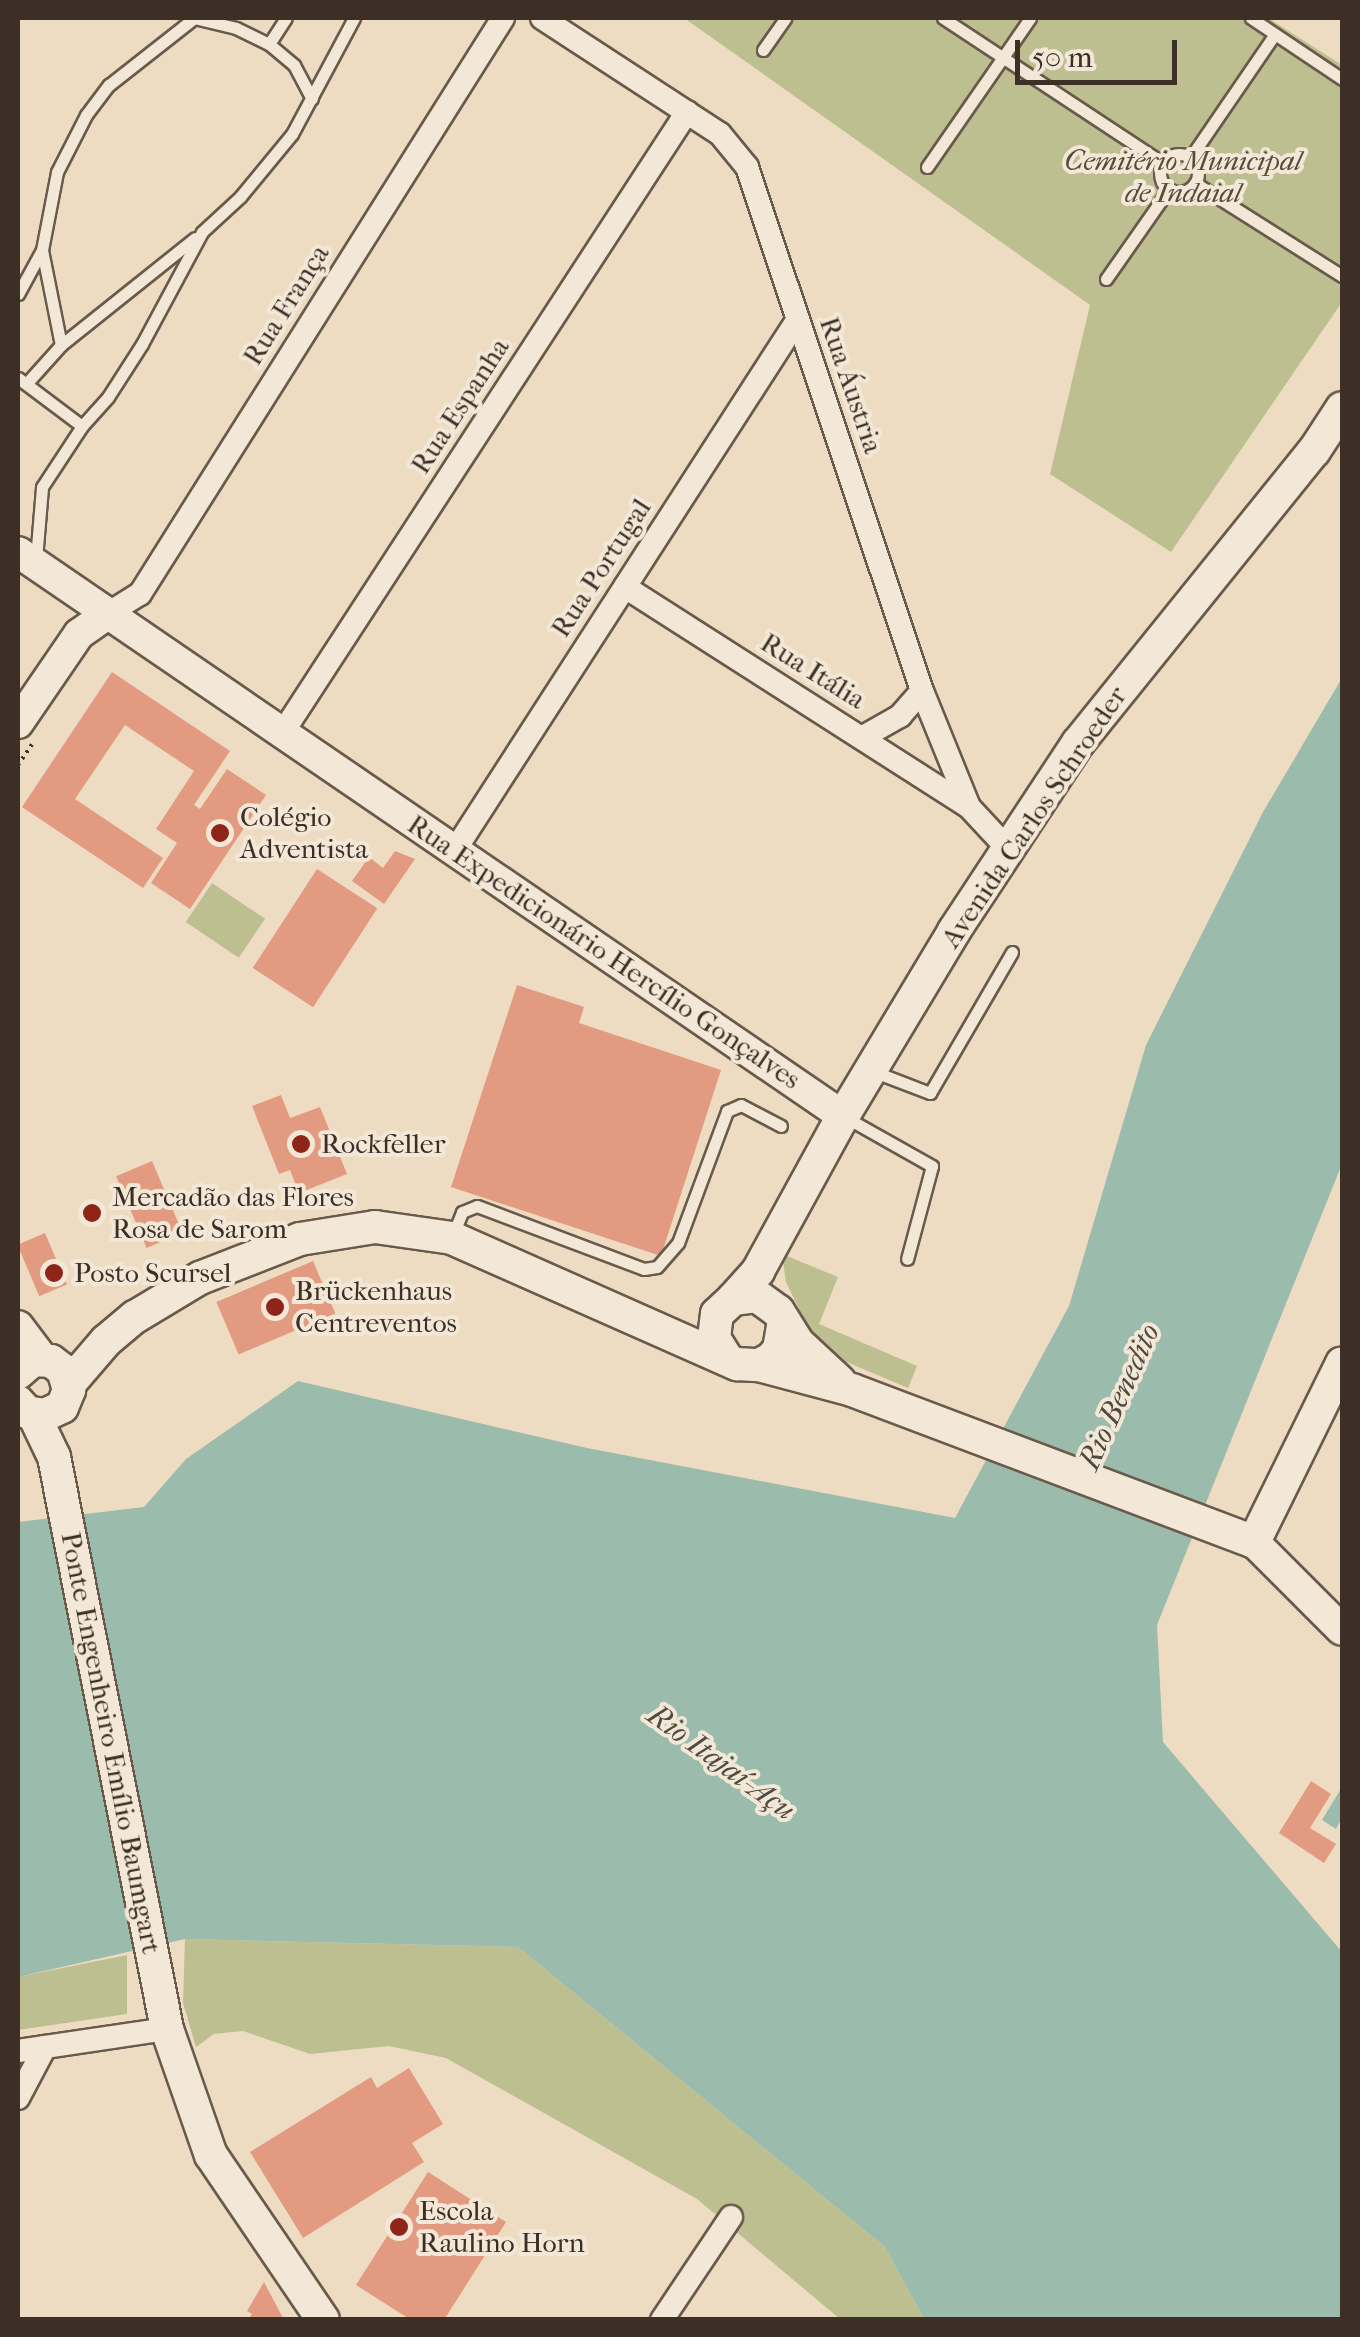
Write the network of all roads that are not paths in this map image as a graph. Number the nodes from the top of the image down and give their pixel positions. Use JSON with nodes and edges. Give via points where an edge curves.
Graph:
{"nodes":[{"id":1,"x":194,"y":18,"type":"edge"},
{"id":2,"x":286,"y":18,"type":"edge"},
{"id":3,"x":354,"y":18,"type":"edge"},
{"id":4,"x":503,"y":18,"type":"edge"},
{"id":5,"x":542,"y":18,"type":"edge"},
{"id":6,"x":785,"y":18,"type":"edge"},
{"id":7,"x":943,"y":18,"type":"edge"},
{"id":8,"x":1030,"y":18,"type":"edge"},
{"id":9,"x":1251,"y":18,"type":"edge"},
{"id":10,"x":1276,"y":34,"type":"junction"},
{"id":11,"x":269,"y":44,"type":"junction"},
{"id":12,"x":763,"y":50,"type":"dead end"},
{"id":13,"x":1004,"y":58,"type":"junction"},
{"id":14,"x":1342,"y":79,"type":"edge"},
{"id":15,"x":312,"y":99,"type":"junction"},
{"id":16,"x":687,"y":112,"type":"junction"},
{"id":17,"x":1190,"y":158,"type":"junction"},
{"id":18,"x":1163,"y":163,"type":"junction"},
{"id":19,"x":927,"y":166,"type":"dead end"},
{"id":20,"x":1195,"y":183,"type":"junction"},
{"id":21,"x":1168,"y":189,"type":"junction"},
{"id":22,"x":202,"y":232,"type":"junction"},
{"id":23,"x":42,"y":250,"type":"junction"},
{"id":24,"x":1342,"y":276,"type":"edge"},
{"id":25,"x":1106,"y":279,"type":"dead end"},
{"id":26,"x":18,"y":294,"type":"edge"},
{"id":27,"x":798,"y":318,"type":"junction"},
{"id":28,"x":61,"y":344,"type":"junction"},
{"id":29,"x":22,"y":381,"type":"edge"},
{"id":30,"x":1342,"y":408,"type":"edge"},
{"id":31,"x":82,"y":426,"type":"junction"},
{"id":32,"x":27,"y":558,"type":"edge"},
{"id":33,"x":625,"y":587,"type":"junction"},
{"id":34,"x":109,"y":613,"type":"junction"},
{"id":35,"x":922,"y":691,"type":"junction"},
{"id":36,"x":18,"y":723,"type":"edge"},
{"id":37,"x":283,"y":732,"type":"junction"},
{"id":38,"x":862,"y":737,"type":"junction"},
{"id":39,"x":969,"y":807,"type":"junction"},
{"id":40,"x":1008,"y":848,"type":"junction"},
{"id":41,"x":454,"y":850,"type":"junction"},
{"id":42,"x":1012,"y":952,"type":"dead end"},
{"id":43,"x":871,"y":1070,"type":"junction"},
{"id":44,"x":843,"y":1116,"type":"junction"},
{"id":45,"x":780,"y":1126,"type":"dead end"},
{"id":46,"x":452,"y":1238,"type":"junction"},
{"id":47,"x":768,"y":1254,"type":"junction"},
{"id":48,"x":907,"y":1258,"type":"dead end"},
{"id":49,"x":729,"y":1302,"type":"junction"},
{"id":50,"x":628,"y":1314,"type":"junction"},
{"id":51,"x":781,"y":1317,"type":"junction"},
{"id":52,"x":18,"y":1326,"type":"edge"},
{"id":53,"x":726,"y":1359,"type":"junction"},
{"id":54,"x":1342,"y":1363,"type":"edge"},
{"id":55,"x":759,"y":1365,"type":"junction"},
{"id":56,"x":34,"y":1387,"type":"edge"},
{"id":57,"x":852,"y":1390,"type":"junction"},
{"id":58,"x":1254,"y":1542,"type":"junction"},
{"id":59,"x":1342,"y":1630,"type":"edge"},
{"id":60,"x":168,"y":2029,"type":"junction"},
{"id":61,"x":45,"y":2046,"type":"junction"},
{"id":62,"x":18,"y":2050,"type":"edge"},
{"id":63,"x":18,"y":2098,"type":"edge"},
{"id":64,"x":731,"y":2217,"type":"dead end"},
{"id":65,"x":316,"y":2316,"type":"edge"},
{"id":66,"x":662,"y":2320,"type":"edge"}],
"edges":[{"from":1,"to":11,"type":"lane"},
{"from":1,"to":23,"type":"lane","via":[[109,85],[86,115],[57,172]]},
{"from":2,"to":11,"type":"lane"},
{"from":3,"to":15,"type":"lane"},
{"from":4,"to":34,"type":"street","name":"Rua França","via":[[140,594]]},
{"from":5,"to":16,"type":"street","name":"Rua Áustria"},
{"from":6,"to":12,"type":"lane"},
{"from":7,"to":13,"type":"lane"},
{"from":8,"to":13,"type":"lane"},
{"from":9,"to":10,"type":"lane"},
{"from":10,"to":14,"type":"lane"},
{"from":10,"to":17,"type":"lane"},
{"from":11,"to":15,"type":"lane","via":[[294,65]]},
{"from":13,"to":18,"type":"lane"},
{"from":13,"to":19,"type":"lane"},
{"from":15,"to":22,"type":"lane","via":[[240,197]]},
{"from":16,"to":27,"type":"street","name":"Rua Áustria","via":[[720,134],[747,167]]},
{"from":16,"to":37,"type":"street","name":"Rua Espanha"},
{"from":17,"to":18,"type":"lane","via":[[1172,155]]},
{"from":17,"to":20,"type":"lane","via":[[1198,172]]},
{"from":18,"to":21,"type":"lane","via":[[1161,180]]},
{"from":20,"to":21,"type":"lane","via":[[1180,192]]},
{"from":20,"to":24,"type":"lane"},
{"from":21,"to":25,"type":"lane"},
{"from":22,"to":28,"type":"lane"},
{"from":22,"to":31,"type":"lane","via":[[142,344]]},
{"from":23,"to":26,"type":"lane"},
{"from":23,"to":28,"type":"lane"},
{"from":27,"to":33,"type":"street","name":"Rua Portugal"},
{"from":27,"to":35,"type":"street","name":"Rua Áustria"},
{"from":28,"to":29,"type":"lane"},
{"from":29,"to":31,"type":"lane"},
{"from":30,"to":40,"type":"main road","name":"Avenida Carlos Schroeder","via":[[1088,730]]},
{"from":31,"to":32,"type":"lane","via":[[42,486]]},
{"from":32,"to":34,"type":"street","name":"Rua Expedicionário Hercílio Gonçalves"},
{"from":33,"to":38,"type":"street","name":"Rua Itália"},
{"from":33,"to":41,"type":"street","name":"Rua Portugal"},
{"from":34,"to":36,"type":"street","via":[[79,634]]},
{"from":34,"to":37,"type":"street","name":"Rua Expedicionário Hercílio Gonçalves"},
{"from":35,"to":38,"type":"street","via":[[900,716]]},
{"from":35,"to":39,"type":"street","name":"Rua Áustria"},
{"from":37,"to":41,"type":"street","name":"Rua Expedicionário Hercílio Gonçalves"},
{"from":38,"to":39,"type":"street","name":"Rua Itália"},
{"from":39,"to":40,"type":"street","name":"Rua Áustria"},
{"from":40,"to":43,"type":"main road","name":"Avenida Carlos Schroeder"},
{"from":41,"to":44,"type":"street","name":"Rua Expedicionário Hercílio Gonçalves"},
{"from":42,"to":43,"type":"lane","via":[[930,1093]]},
{"from":43,"to":44,"type":"main road","name":"Avenida Carlos Schroeder"},
{"from":44,"to":47,"type":"main road","name":"Avenida Carlos Schroeder"},
{"from":44,"to":48,"type":"lane","via":[[932,1166]]},
{"from":45,"to":46,"type":"lane","via":[[741,1105],[727,1111],[678,1244],[657,1267],[644,1269],[478,1206],[462,1212]]},
{"from":46,"to":50,"type":"main road"},
{"from":46,"to":56,"type":"main road","via":[[375,1227],[300,1239],[160,1299]]},
{"from":47,"to":49,"type":"main road","name":"Avenida Carlos Schroeder"},
{"from":47,"to":51,"type":"main road","via":[[766,1274]]},
{"from":49,"to":50,"type":"main road","via":[[677,1319]]},
{"from":49,"to":51,"type":"main road","via":[[757,1296]]},
{"from":49,"to":53,"type":"main road","via":[[713,1326]]},
{"from":50,"to":53,"type":"main road"},
{"from":51,"to":55,"type":"main road","via":[[779,1348]]},
{"from":51,"to":57,"type":"main road","via":[[815,1362]]},
{"from":52,"to":56,"type":"street"},
{"from":53,"to":55,"type":"main road"},
{"from":54,"to":58,"type":"main road"},
{"from":55,"to":57,"type":"main road"},
{"from":56,"to":60,"type":"main road","name":"Ponte Engenheiro Emílio Baumgart","via":[[56,1467]]},
{"from":57,"to":58,"type":"main road"},
{"from":58,"to":59,"type":"street"},
{"from":60,"to":61,"type":"street"},
{"from":60,"to":65,"type":"main road","name":"Ponte Engenheiro Emílio Baumgart","via":[[211,2155]]},
{"from":61,"to":62,"type":"street"},
{"from":61,"to":63,"type":"street"},
{"from":64,"to":66,"type":"street"}]}
